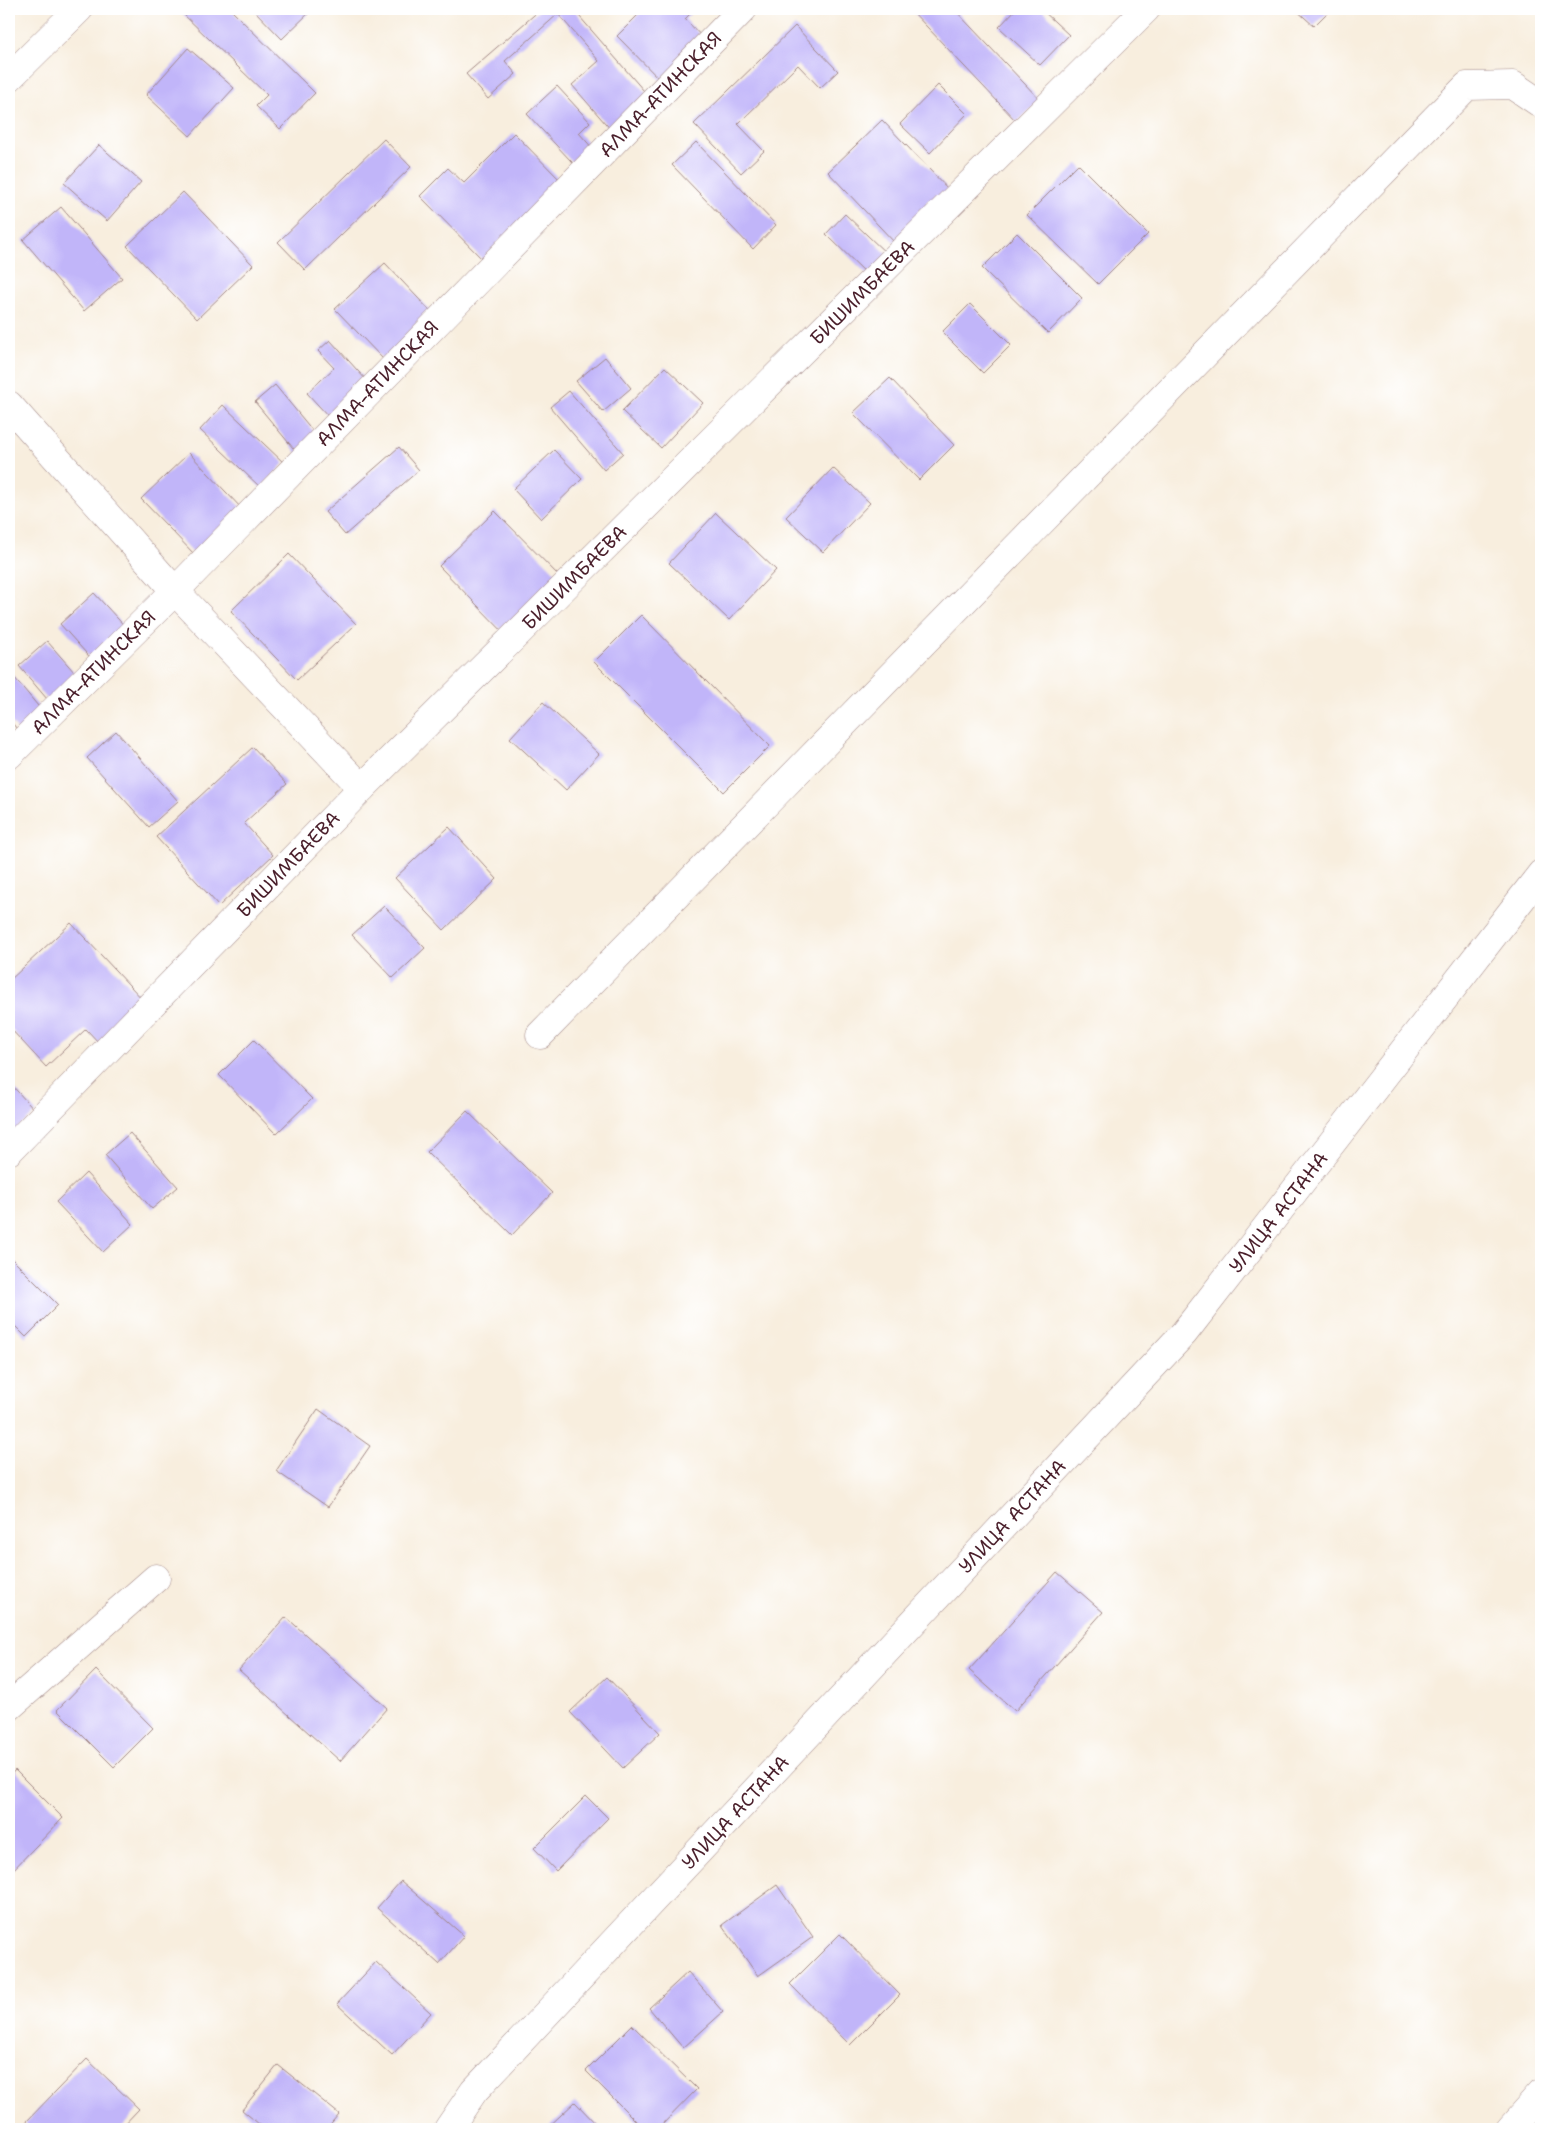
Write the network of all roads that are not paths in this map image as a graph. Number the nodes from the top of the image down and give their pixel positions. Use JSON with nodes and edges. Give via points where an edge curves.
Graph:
{"nodes":[{"id":1,"x":79,"y":9,"type":"edge"},
{"id":2,"x":743,"y":9,"type":"edge"},
{"id":3,"x":1146,"y":9,"type":"edge"},
{"id":4,"x":9,"y":78,"type":"edge"},
{"id":5,"x":1541,"y":104,"type":"edge"},
{"id":6,"x":9,"y":405,"type":"edge"},
{"id":7,"x":175,"y":591,"type":"junction"},
{"id":8,"x":9,"y":755,"type":"edge"},
{"id":9,"x":362,"y":788,"type":"junction"},
{"id":10,"x":1541,"y":874,"type":"edge"},
{"id":11,"x":540,"y":1035,"type":"dead end"},
{"id":12,"x":9,"y":1151,"type":"edge"},
{"id":13,"x":156,"y":1578,"type":"dead end"},
{"id":14,"x":9,"y":1707,"type":"edge"},
{"id":15,"x":1541,"y":2094,"type":"edge"},
{"id":16,"x":448,"y":2129,"type":"edge"},
{"id":17,"x":1510,"y":2129,"type":"edge"}],
"edges":[{"from":1,"to":4,"type":"street"},
{"from":2,"to":7,"type":"street","name":"АЛМА-АТИНСКАЯ"},
{"from":3,"to":9,"type":"street","name":"БИШИМБАЕВА"},
{"from":5,"to":11,"type":"street","via":[[1513,85],[1467,86]]},
{"from":6,"to":7,"type":"street"},
{"from":7,"to":8,"type":"street","name":"АЛМА-АТИНСКАЯ"},
{"from":7,"to":9,"type":"street"},
{"from":9,"to":12,"type":"street","name":"БИШИМБАЕВА"},
{"from":10,"to":16,"type":"street","name":"УЛИЦА АСТАНА","via":[[1184,1333],[474,2091]]},
{"from":13,"to":14,"type":"street"},
{"from":15,"to":17,"type":"street"}]}
